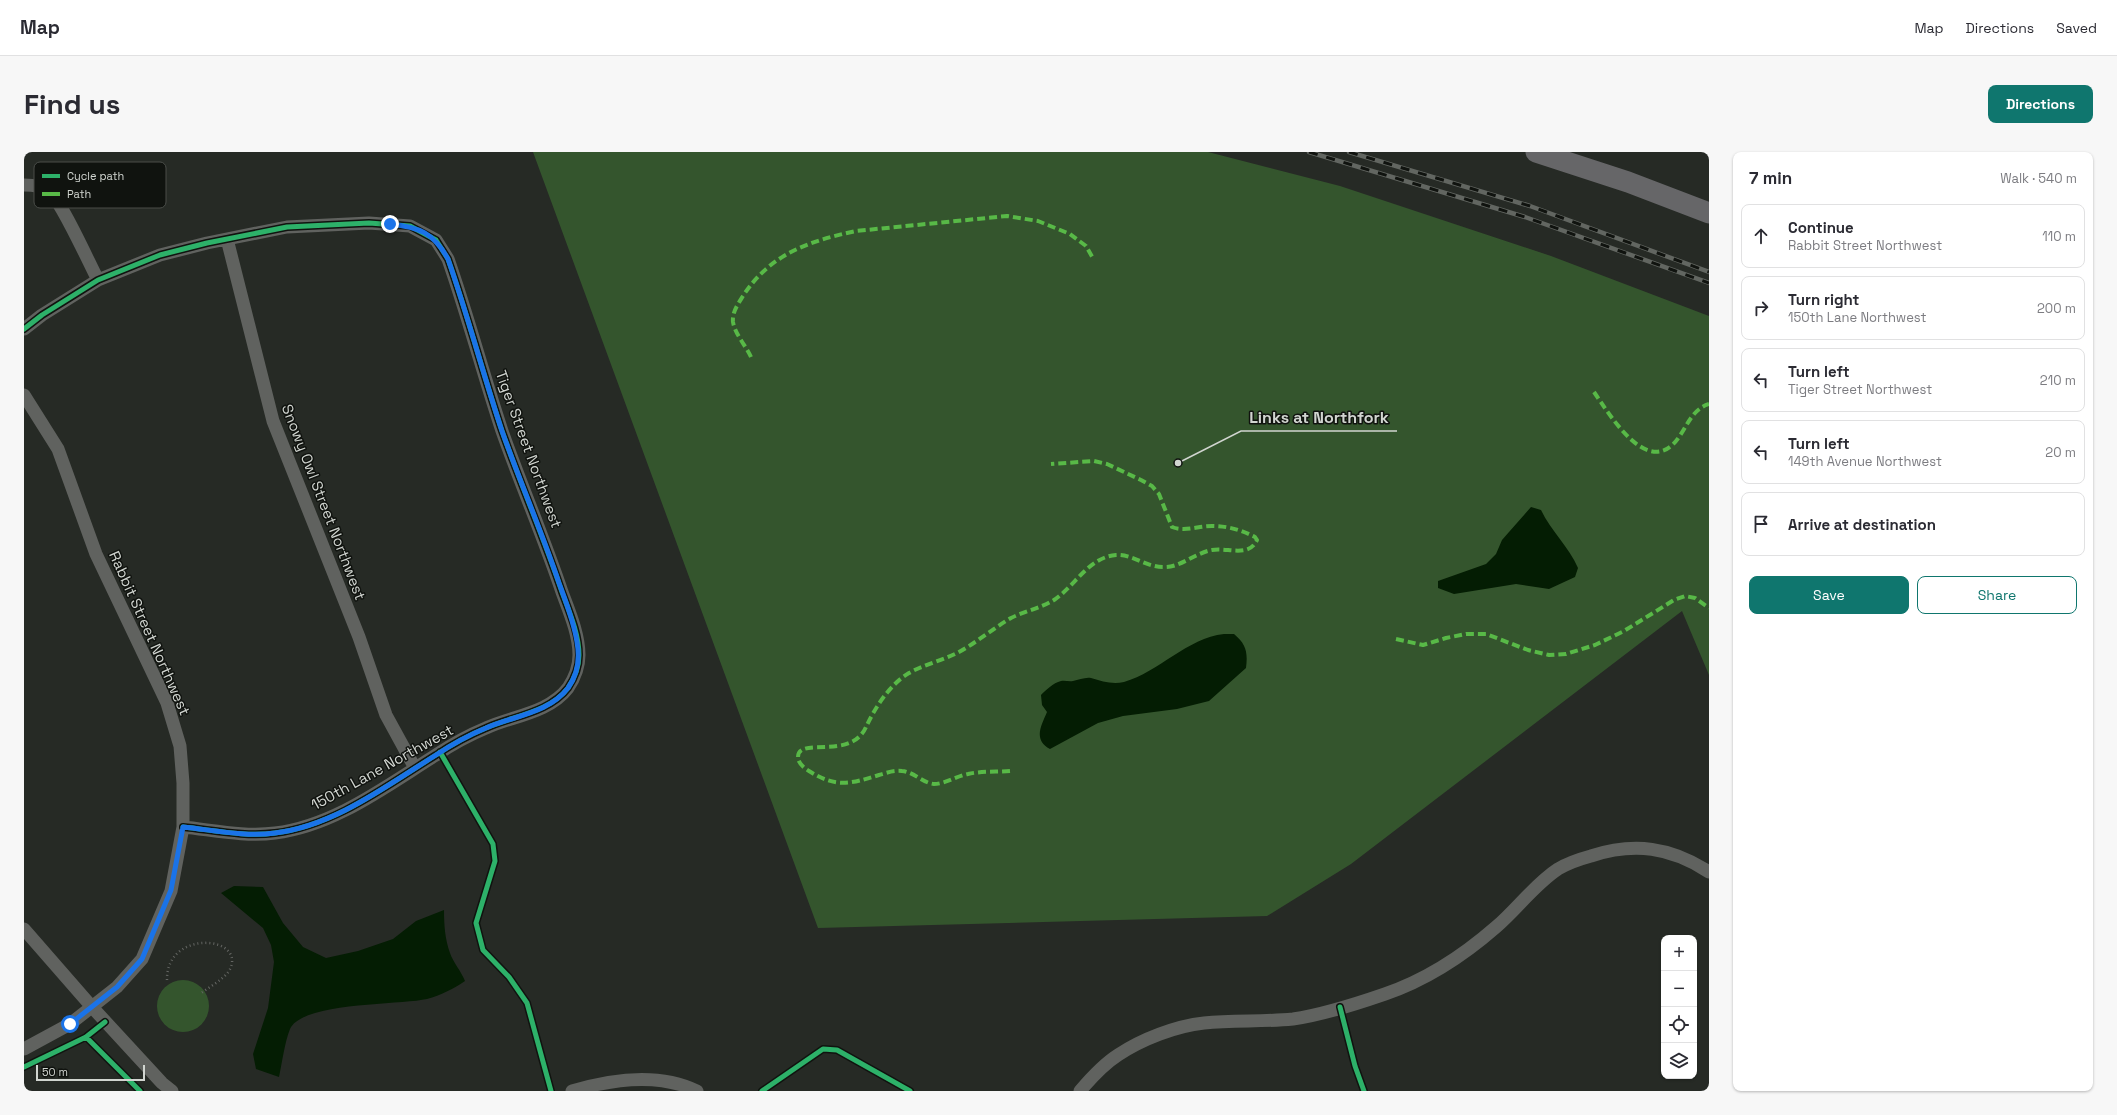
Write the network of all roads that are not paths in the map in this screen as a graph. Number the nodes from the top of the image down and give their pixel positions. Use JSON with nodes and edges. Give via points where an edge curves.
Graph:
{"nodes":[{"id":1,"x":1536,"y":152,"type":"edge"},
{"id":2,"x":24,"y":185,"type":"edge"},
{"id":3,"x":34,"y":185,"type":"edge"},
{"id":4,"x":61,"y":208,"type":"edge"},
{"id":5,"x":1709,"y":213,"type":"edge"},
{"id":6,"x":227,"y":239,"type":"junction"},
{"id":7,"x":98,"y":280,"type":"junction"},
{"id":8,"x":24,"y":329,"type":"edge"},
{"id":9,"x":24,"y":395,"type":"edge"},
{"id":10,"x":576,"y":671,"type":"joint"},
{"id":11,"x":415,"y":768,"type":"junction"},
{"id":12,"x":183,"y":827,"type":"junction"},
{"id":13,"x":1709,"y":872,"type":"edge"},
{"id":14,"x":24,"y":929,"type":"edge"},
{"id":15,"x":92,"y":1008,"type":"junction"},
{"id":16,"x":24,"y":1049,"type":"edge"},
{"id":17,"x":172,"y":1091,"type":"edge"},
{"id":18,"x":572,"y":1091,"type":"edge"},
{"id":19,"x":697,"y":1091,"type":"edge"},
{"id":20,"x":1080,"y":1091,"type":"edge"}],
"edges":[{"from":1,"to":5,"type":"highway","via":[[1628,182]]},
{"from":2,"to":3,"type":"street"},
{"from":4,"to":7,"type":"street"},
{"from":6,"to":7,"type":"street","via":[[160,256]]},
{"from":6,"to":10,"type":"street","name":"Tiger Street Northwest","via":[[287,227],[369,223],[410,226],[436,240],[448,259],[457,284],[502,431],[546,544],[570,617],[579,655]]},
{"from":6,"to":11,"type":"street","name":"Snowy Owl Street Northwest","via":[[273,421],[359,637],[386,715]]},
{"from":7,"to":8,"type":"street"},
{"from":9,"to":12,"type":"street","name":"Rabbit Street Northwest","via":[[58,449],[96,554],[167,703],[180,746]]},
{"from":10,"to":11,"type":"street","name":"150th Lane Northwest","via":[[568,687],[546,706],[486,727]]},
{"from":11,"to":12,"type":"street","name":"150th Lane Northwest","via":[[356,804],[301,828],[274,834]]},
{"from":12,"to":15,"type":"street","name":"Rabbit Street Northwest","via":[[171,890],[142,959],[117,987]]},
{"from":13,"to":20,"type":"street","via":[[1665,850],[1630,848],[1592,856],[1558,869],[1470,948],[1440,968],[1386,994],[1294,1019],[1203,1023],[1174,1031],[1145,1041],[1118,1055]]},
{"from":14,"to":15,"type":"street"},
{"from":15,"to":16,"type":"street","name":"Rabbit Street Northwest","via":[[70,1024]]},
{"from":15,"to":17,"type":"street"},
{"from":18,"to":19,"type":"street","via":[[615,1080],[635,1079],[684,1084]]}]}
